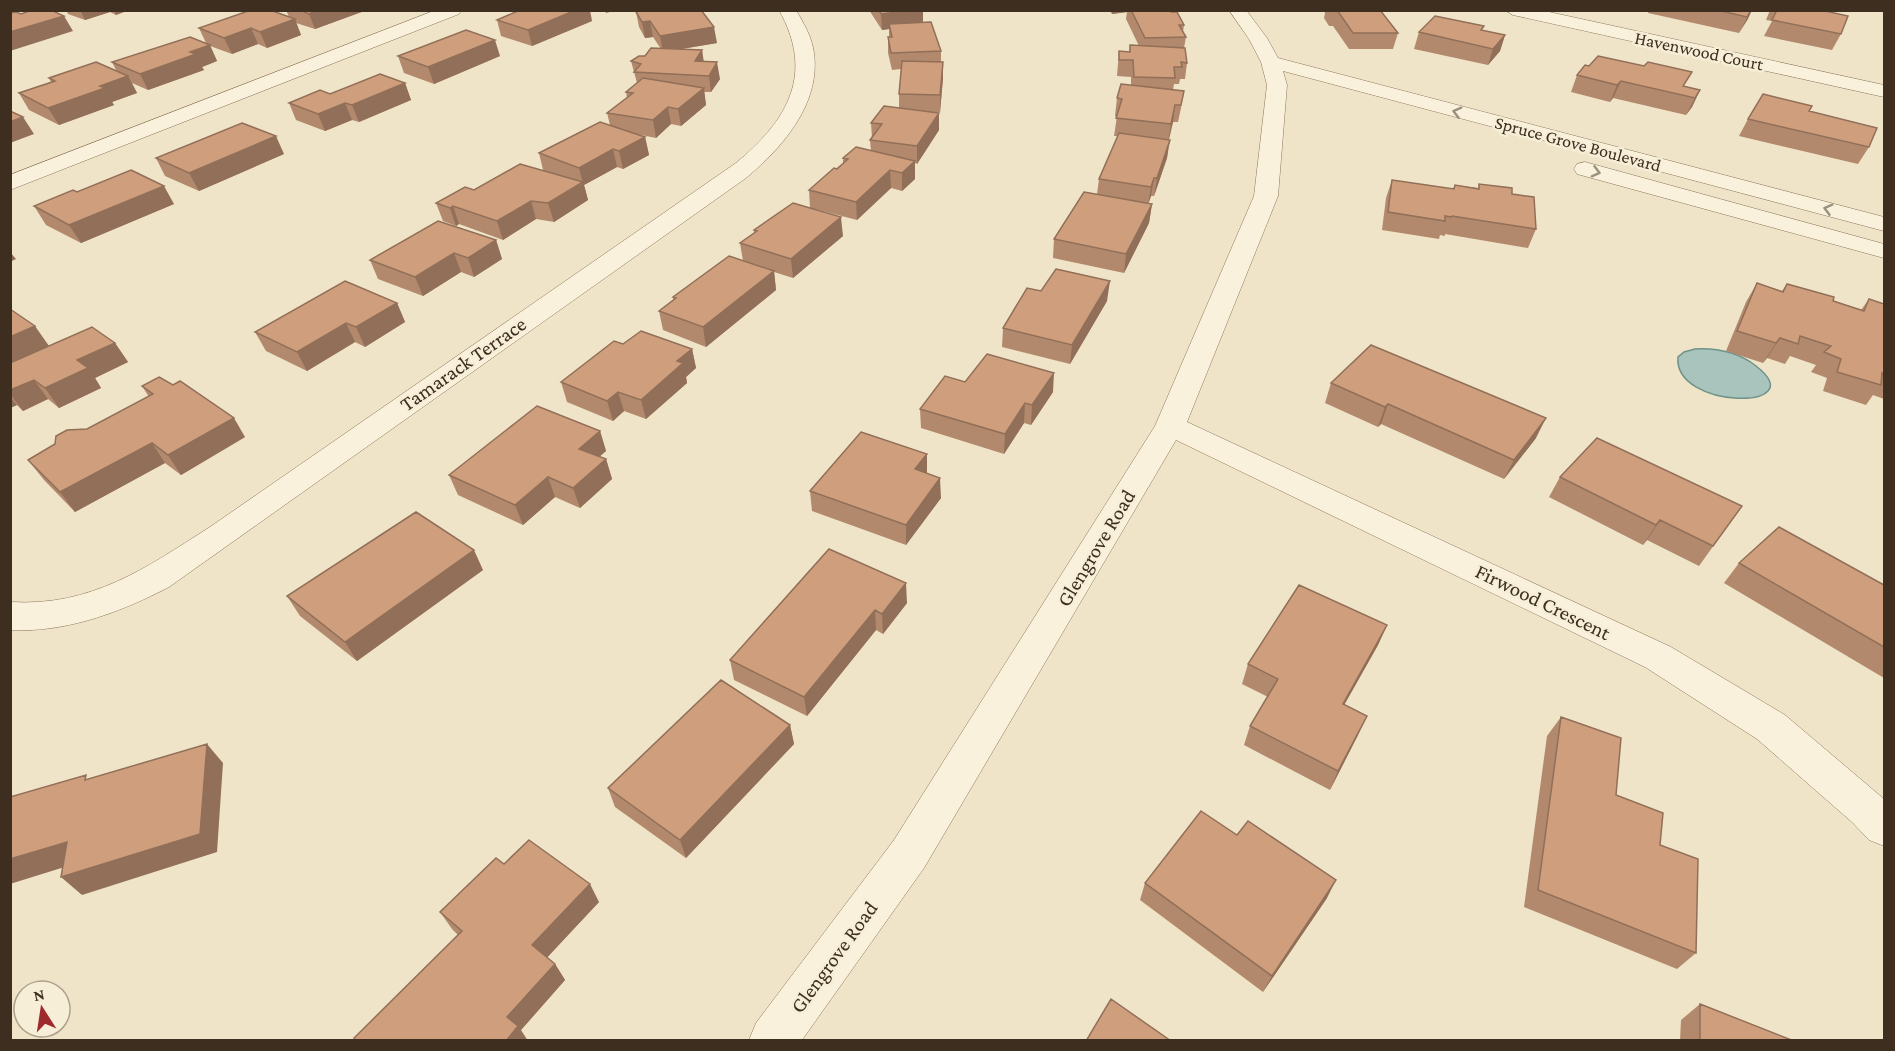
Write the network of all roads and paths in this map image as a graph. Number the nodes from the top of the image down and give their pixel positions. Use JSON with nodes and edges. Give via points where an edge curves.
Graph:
{"nodes":[{"id":1,"x":453,"y":10,"type":"edge"},
{"id":2,"x":787,"y":10,"type":"edge"},
{"id":3,"x":1237,"y":10,"type":"edge"},
{"id":4,"x":1513,"y":10,"type":"edge"},
{"id":5,"x":1274,"y":74,"type":"junction"},
{"id":6,"x":1884,"y":91,"type":"edge"},
{"id":7,"x":1418,"y":123,"type":"dead end"},
{"id":8,"x":1566,"y":163,"type":"dead end"},
{"id":9,"x":10,"y":183,"type":"edge"},
{"id":10,"x":1884,"y":224,"type":"edge"},
{"id":11,"x":1884,"y":251,"type":"edge"},
{"id":12,"x":1170,"y":426,"type":"junction"},
{"id":13,"x":10,"y":616,"type":"edge"},
{"id":14,"x":1884,"y":827,"type":"edge"},
{"id":15,"x":773,"y":1041,"type":"edge"}],
"edges":[{"from":1,"to":9,"type":"street"},
{"from":2,"to":13,"type":"street","name":"Tamarack Terrace","via":[[804,45],[807,66],[803,92],[786,125],[751,163],[157,578],[118,597],[74,610]]},
{"from":3,"to":5,"type":"street","via":[[1258,38]]},
{"from":4,"to":6,"type":"street","name":"Havenwood Court"},
{"from":5,"to":7,"type":"street"},
{"from":10,"to":5,"type":"street","name":"Spruce Grove Boulevard","one_way":true},
{"from":5,"to":12,"type":"street","name":"Glengrove Road","via":[[1266,196]]},
{"from":8,"to":11,"type":"street","name":"Spruce Grove Boulevard","one_way":true},
{"from":12,"to":14,"type":"street","name":"Firwood Crescent","via":[[1658,657],[1771,727]]},
{"from":12,"to":15,"type":"street","name":"Glengrove Road","via":[[909,854]]}]}
